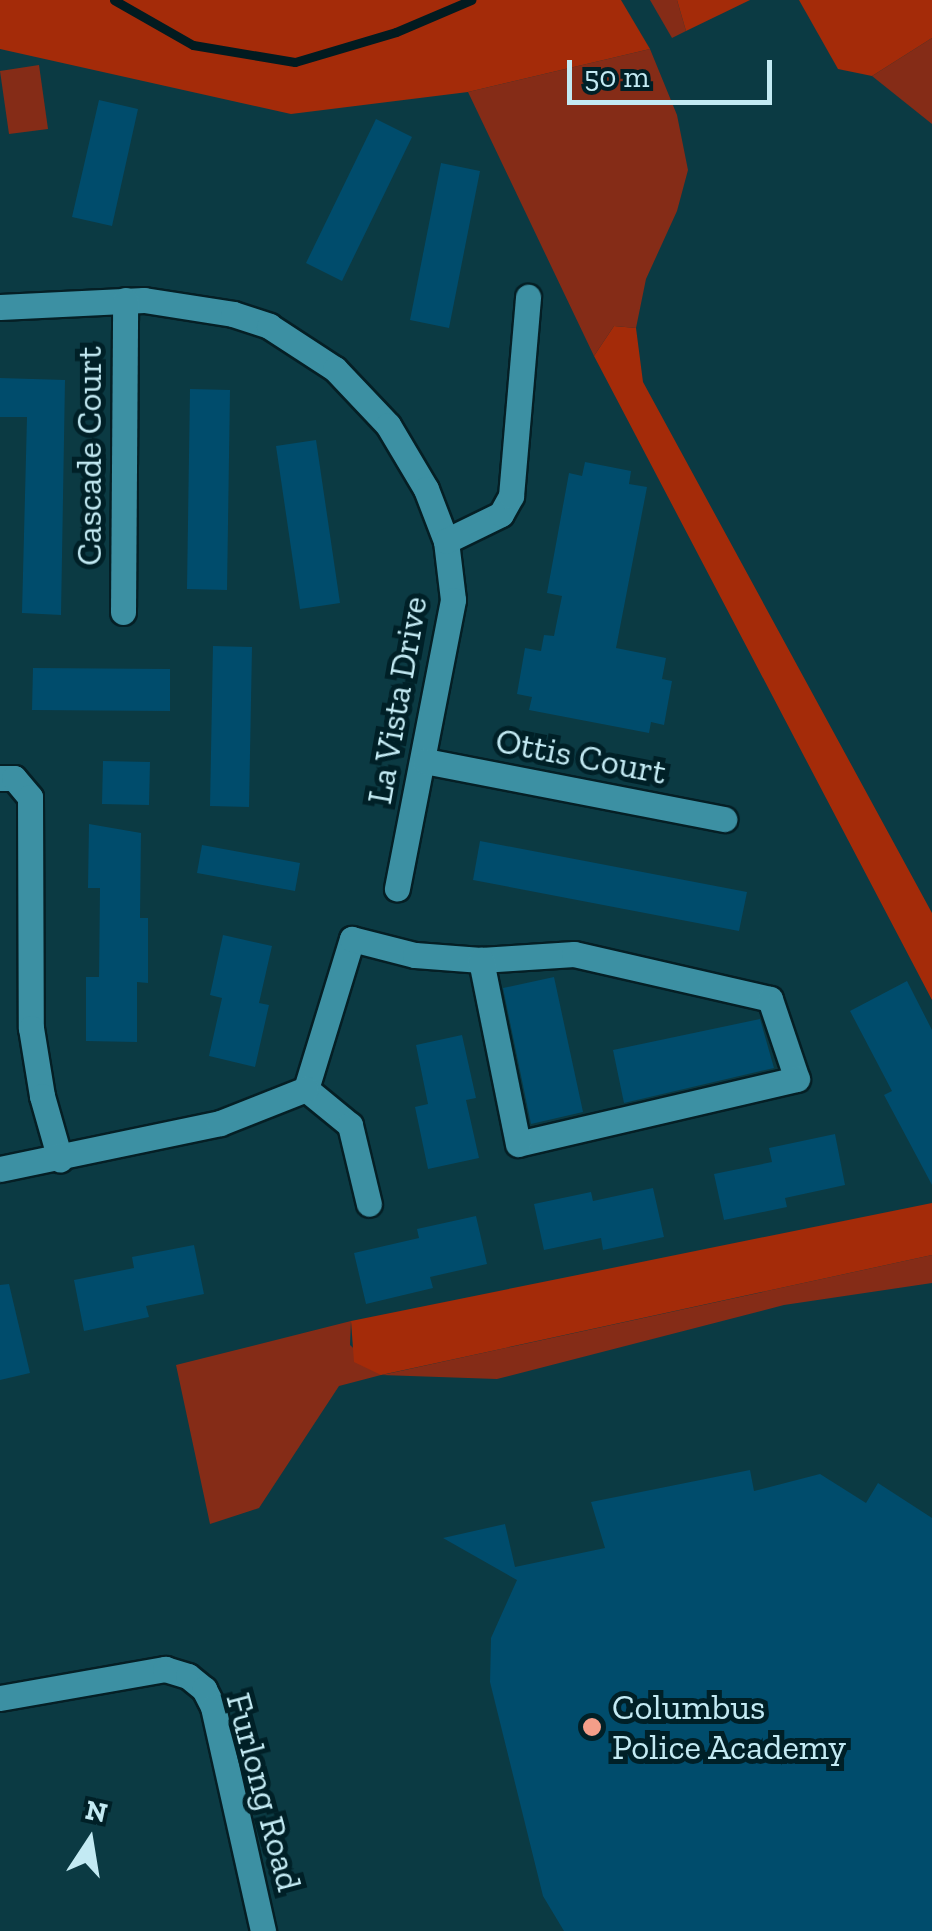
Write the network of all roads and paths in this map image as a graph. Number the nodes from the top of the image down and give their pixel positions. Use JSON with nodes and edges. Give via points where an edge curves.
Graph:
{"nodes":[{"id":1,"x":528,"y":296,"type":"dead end"},
{"id":2,"x":125,"y":300,"type":"junction"},
{"id":3,"x":0,"y":307,"type":"edge"},
{"id":4,"x":446,"y":541,"type":"junction"},
{"id":5,"x":123,"y":612,"type":"dead end"},
{"id":6,"x":425,"y":760,"type":"junction"},
{"id":7,"x":0,"y":778,"type":"edge"},
{"id":8,"x":724,"y":819,"type":"dead end"},
{"id":9,"x":398,"y":889,"type":"dead end"},
{"id":10,"x":481,"y":960,"type":"junction"},
{"id":11,"x":306,"y":1089,"type":"junction"},
{"id":12,"x":60,"y":1159,"type":"junction"},
{"id":13,"x":0,"y":1169,"type":"edge"},
{"id":14,"x":369,"y":1204,"type":"dead end"},
{"id":15,"x":0,"y":1698,"type":"edge"},
{"id":16,"x":264,"y":1931,"type":"edge"}],
"edges":[{"from":1,"to":4,"type":"street","via":[[511,496],[501,514]]},
{"from":2,"to":3,"type":"street","name":"La Vista Drive"},
{"from":2,"to":4,"type":"street","name":"La Vista Drive","via":[[198,306],[251,320],[335,369],[388,425],[426,489]]},
{"from":2,"to":5,"type":"street","name":"Cascade Court"},
{"from":4,"to":6,"type":"street","name":"La Vista Drive","via":[[453,600]]},
{"from":6,"to":8,"type":"street","name":"Ottis Court"},
{"from":6,"to":9,"type":"street","name":"La Vista Drive"},
{"from":7,"to":12,"type":"street","via":[[14,778],[30,797],[32,1028]]},
{"from":10,"to":10,"type":"street","via":[[574,954],[770,999],[796,1079],[518,1144]]},
{"from":10,"to":11,"type":"street","via":[[416,955],[352,939]]},
{"from":11,"to":12,"type":"street","via":[[220,1123]]},
{"from":11,"to":14,"type":"street","via":[[350,1126]]},
{"from":12,"to":13,"type":"street"},
{"from":15,"to":16,"type":"street","name":"Furlong Road","via":[[140,1670],[165,1669],[204,1689]]}]}
